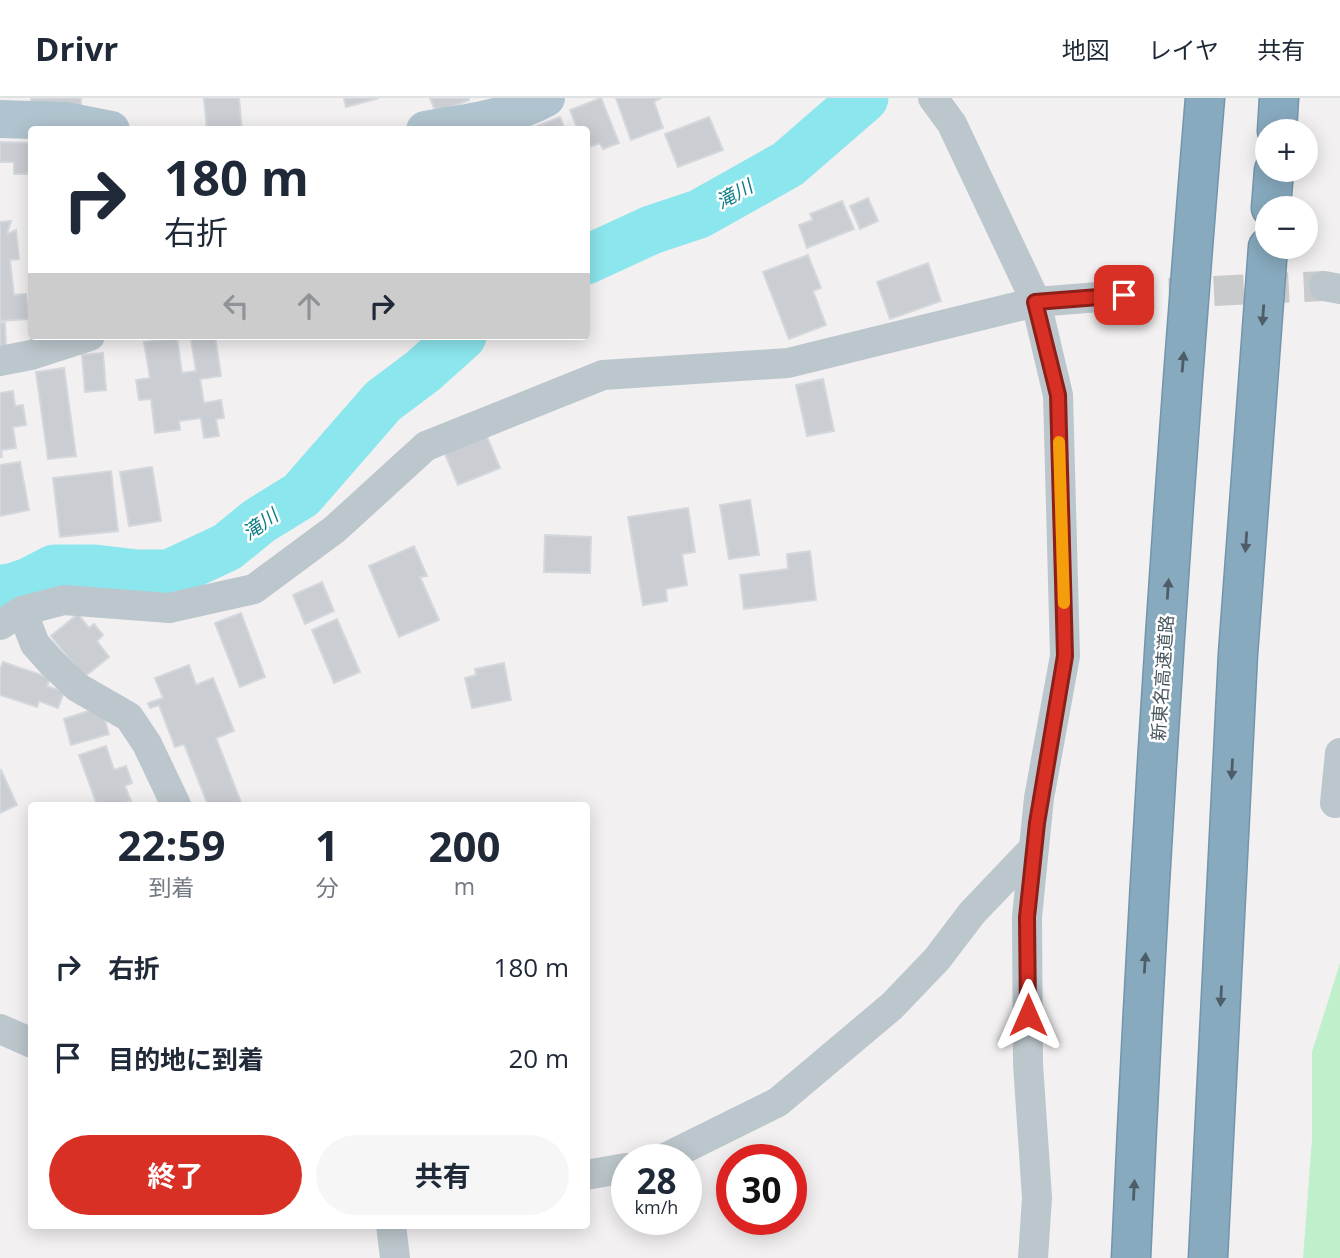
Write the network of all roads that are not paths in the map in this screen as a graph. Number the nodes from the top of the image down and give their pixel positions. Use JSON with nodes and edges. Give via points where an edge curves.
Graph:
{"nodes":[{"id":1,"x":546,"y":98,"type":"edge"},
{"id":2,"x":933,"y":98,"type":"edge"},
{"id":3,"x":1204,"y":108,"type":"edge"},
{"id":4,"x":0,"y":118,"type":"edge"},
{"id":5,"x":91,"y":126,"type":"edge"},
{"id":6,"x":448,"y":126,"type":"edge"},
{"id":7,"x":1267,"y":259,"type":"edge"},
{"id":8,"x":1124,"y":295,"type":"tunnel mouth"},
{"id":9,"x":1035,"y":302,"type":"junction"},
{"id":10,"x":78,"y":340,"type":"edge"},
{"id":11,"x":0,"y":361,"type":"edge"},
{"id":12,"x":6,"y":621,"type":"edge"},
{"id":13,"x":1340,"y":752,"type":"edge"},
{"id":14,"x":175,"y":802,"type":"edge"},
{"id":15,"x":1335,"y":803,"type":"dead end"},
{"id":16,"x":1034,"y":848,"type":"junction"},
{"id":17,"x":0,"y":1029,"type":"edge"},
{"id":18,"x":28,"y":1041,"type":"edge"},
{"id":19,"x":693,"y":1144,"type":"edge"},
{"id":20,"x":611,"y":1171,"type":"edge"},
{"id":21,"x":590,"y":1174,"type":"edge"},
{"id":22,"x":391,"y":1229,"type":"edge"},
{"id":23,"x":395,"y":1258,"type":"edge"},
{"id":24,"x":1033,"y":1258,"type":"edge"},
{"id":25,"x":1130,"y":1258,"type":"edge"},
{"id":26,"x":1208,"y":1258,"type":"edge"}],
"edges":[{"from":1,"to":6,"type":"main road","via":[[530,107]]},
{"from":2,"to":9,"type":"street","via":[[952,124]]},
{"from":25,"to":3,"type":"highway","name":"新東名高速道路","one_way":true,"via":[[1180,401]]},
{"from":4,"to":5,"type":"main road"},
{"from":7,"to":26,"type":"highway","one_way":true,"via":[[1238,654]]},
{"from":8,"to":9,"type":"street"},
{"from":9,"to":12,"type":"street","via":[[788,363],[603,375],[426,446],[335,529],[254,589],[169,608],[64,600]]},
{"from":9,"to":16,"type":"street","via":[[1058,395],[1065,656]]},
{"from":10,"to":11,"type":"street"},
{"from":12,"to":14,"type":"street","via":[[77,687],[129,717]]},
{"from":13,"to":15,"type":"street"},
{"from":16,"to":19,"type":"street","via":[[892,1006],[778,1102]]},
{"from":16,"to":24,"type":"street","via":[[1027,917],[1028,1064],[1037,1198]]},
{"from":17,"to":18,"type":"street"},
{"from":20,"to":21,"type":"street"},
{"from":22,"to":23,"type":"street"}]}
